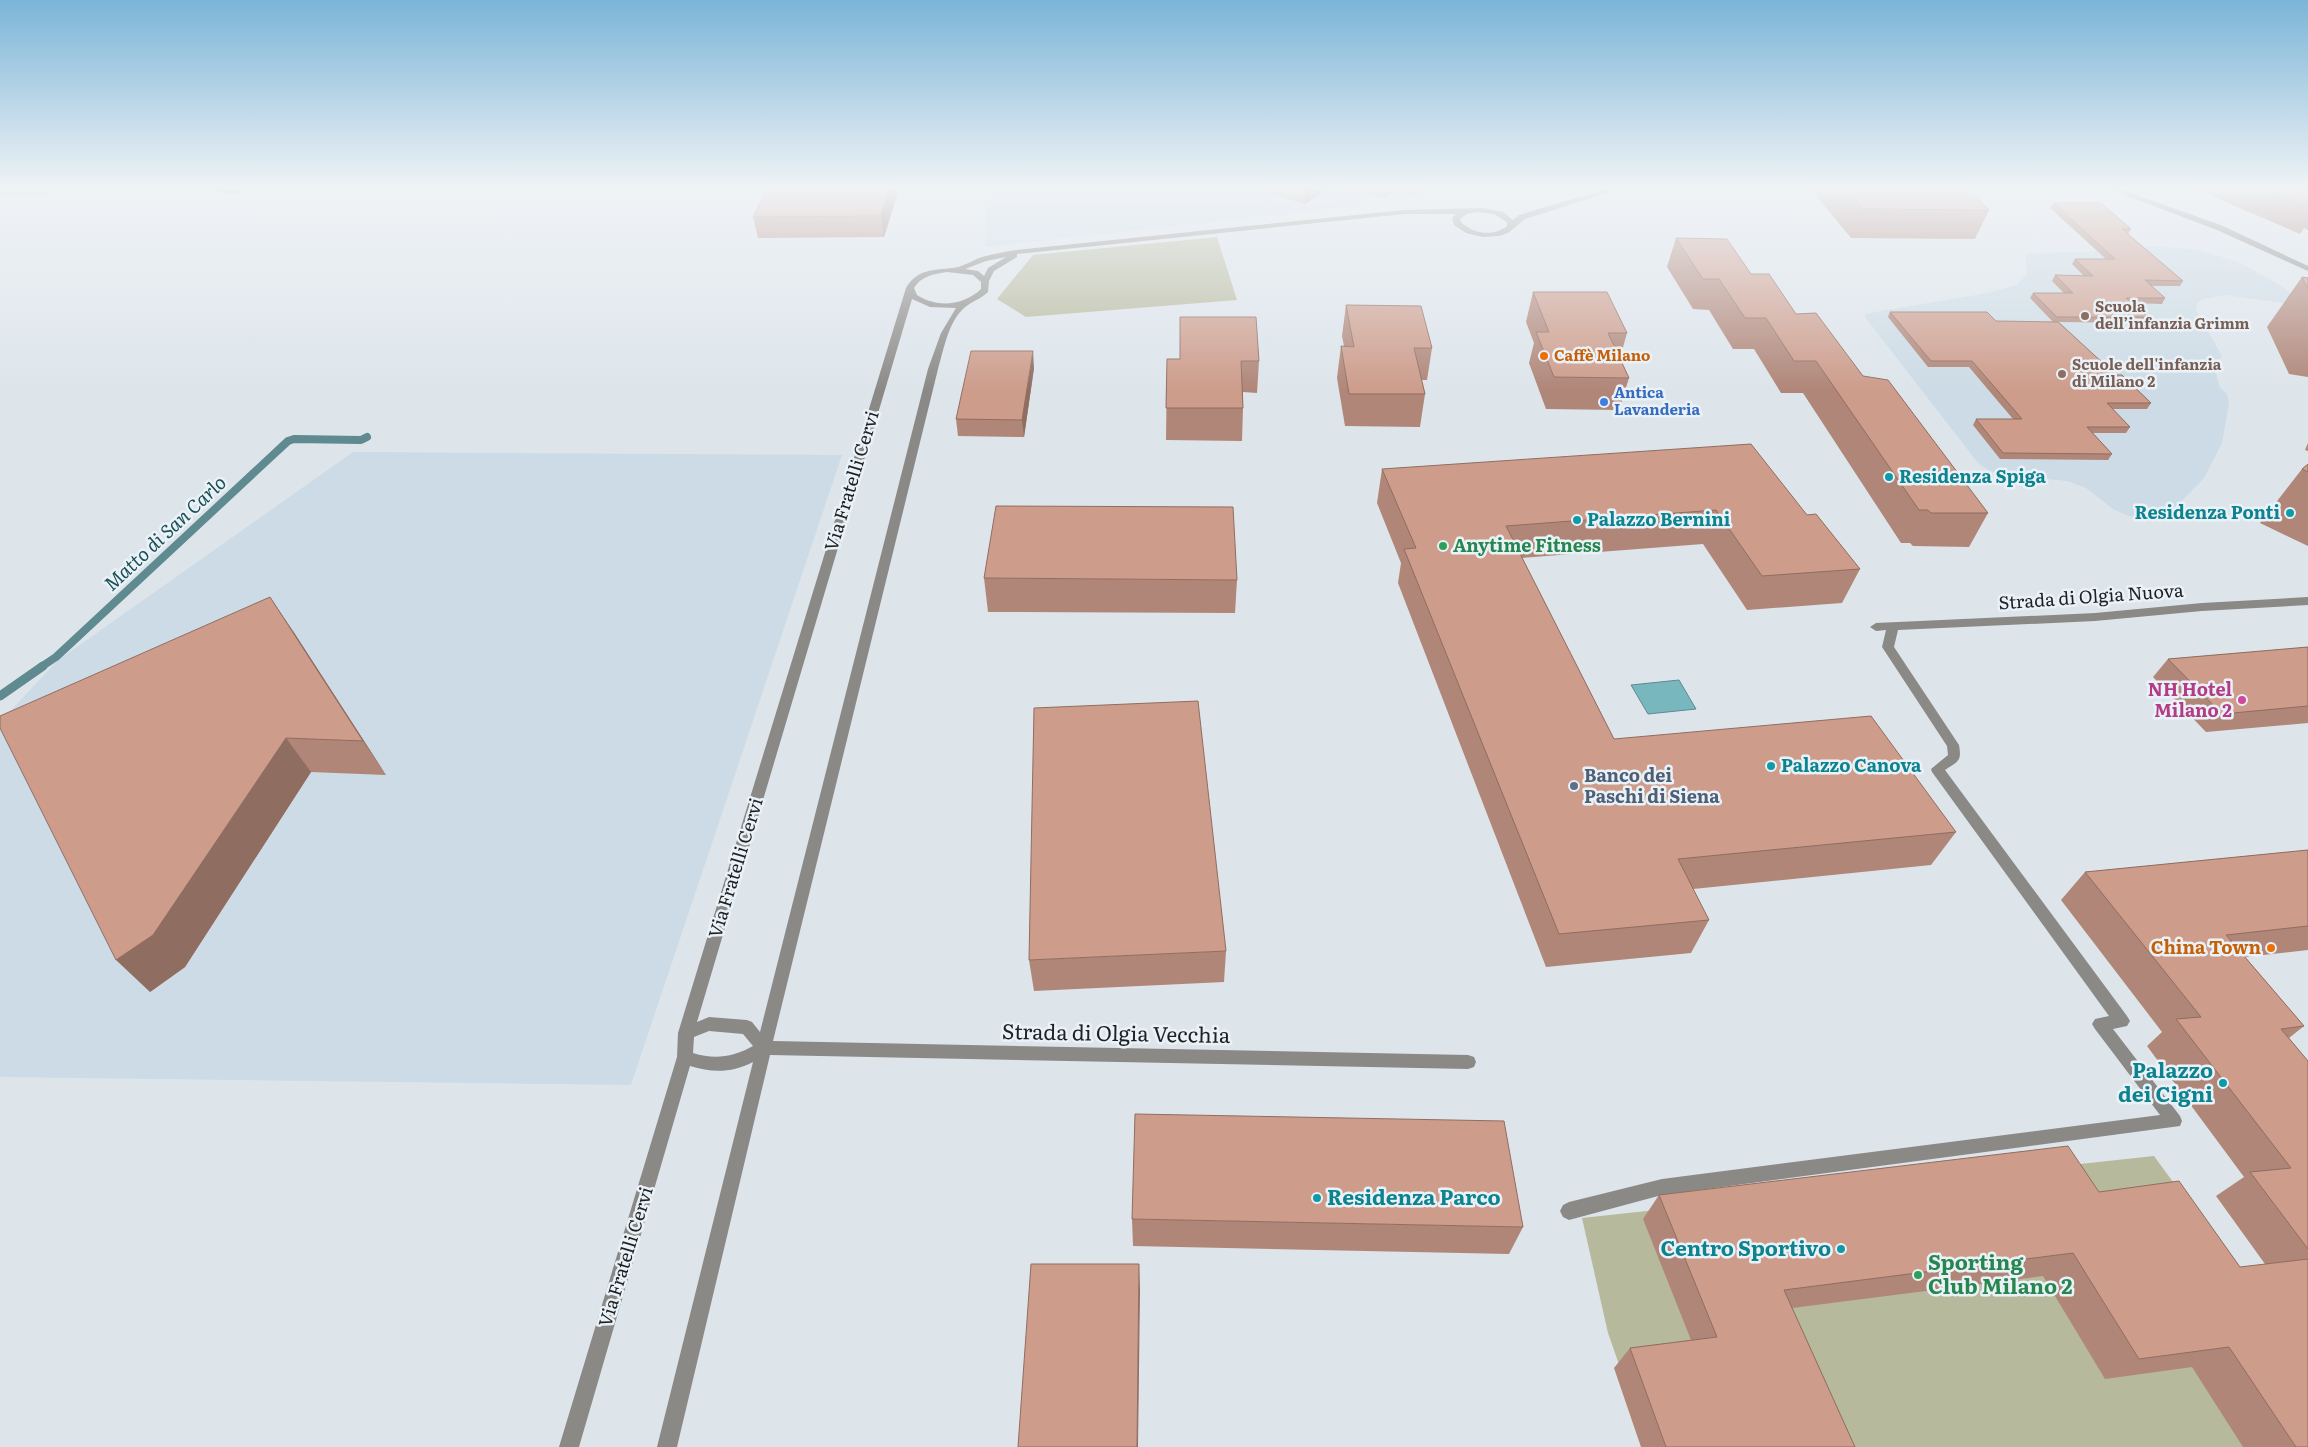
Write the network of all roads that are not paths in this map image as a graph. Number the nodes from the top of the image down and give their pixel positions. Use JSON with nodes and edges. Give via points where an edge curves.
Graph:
{"nodes":[{"id":1,"x":997,"y":256,"type":"edge"},
{"id":2,"x":1015,"y":256,"type":"edge"},
{"id":3,"x":2279,"y":256,"type":"edge"},
{"id":4,"x":2308,"y":269,"type":"edge"},
{"id":5,"x":956,"y":270,"type":"junction"},
{"id":6,"x":986,"y":281,"type":"junction"},
{"id":7,"x":910,"y":292,"type":"junction"},
{"id":8,"x":966,"y":302,"type":"junction"},
{"id":9,"x":2308,"y":601,"type":"edge"},
{"id":10,"x":1893,"y":626,"type":"junction"},
{"id":11,"x":1876,"y":627,"type":"dead end"},
{"id":12,"x":686,"y":1033,"type":"junction"},
{"id":13,"x":764,"y":1048,"type":"junction"},
{"id":14,"x":685,"y":1057,"type":"junction"},
{"id":15,"x":1468,"y":1062,"type":"dead end"},
{"id":16,"x":1569,"y":1211,"type":"dead end"},
{"id":17,"x":569,"y":1447,"type":"edge"},
{"id":18,"x":667,"y":1447,"type":"edge"}],
"edges":[{"from":1,"to":5,"type":"street"},
{"from":2,"to":6,"type":"street","via":[[994,267]]},
{"from":3,"to":4,"type":"street"},
{"from":5,"to":6,"type":"street","via":[[975,273]]},
{"from":5,"to":7,"type":"street","via":[[921,276],[911,285]]},
{"from":6,"to":8,"type":"street","via":[[981,295]]},
{"from":7,"to":8,"type":"street","via":[[918,300],[935,305]]},
{"from":7,"to":12,"type":"street","name":"Via Fratelli Cervi"},
{"from":8,"to":13,"type":"street","via":[[948,324],[933,369]]},
{"from":9,"to":10,"type":"street","name":"Strada di Olgia Nuova"},
{"from":10,"to":11,"type":"street","name":"Strada di Olgia Nuova"},
{"from":10,"to":16,"type":"street","via":[[1888,647],[1952,745],[1955,757],[1937,769],[2122,1021],[2100,1024],[2174,1121],[1662,1188]]},
{"from":12,"to":13,"type":"street","via":[[709,1024],[747,1027]]},
{"from":12,"to":14,"type":"street","name":"Via Fratelli Cervi"},
{"from":13,"to":14,"type":"street","via":[[735,1064],[707,1065]]},
{"from":13,"to":15,"type":"street","name":"Strada di Olgia Vecchia"},
{"from":13,"to":18,"type":"street"},
{"from":14,"to":17,"type":"street","name":"Via Fratelli Cervi"}]}
